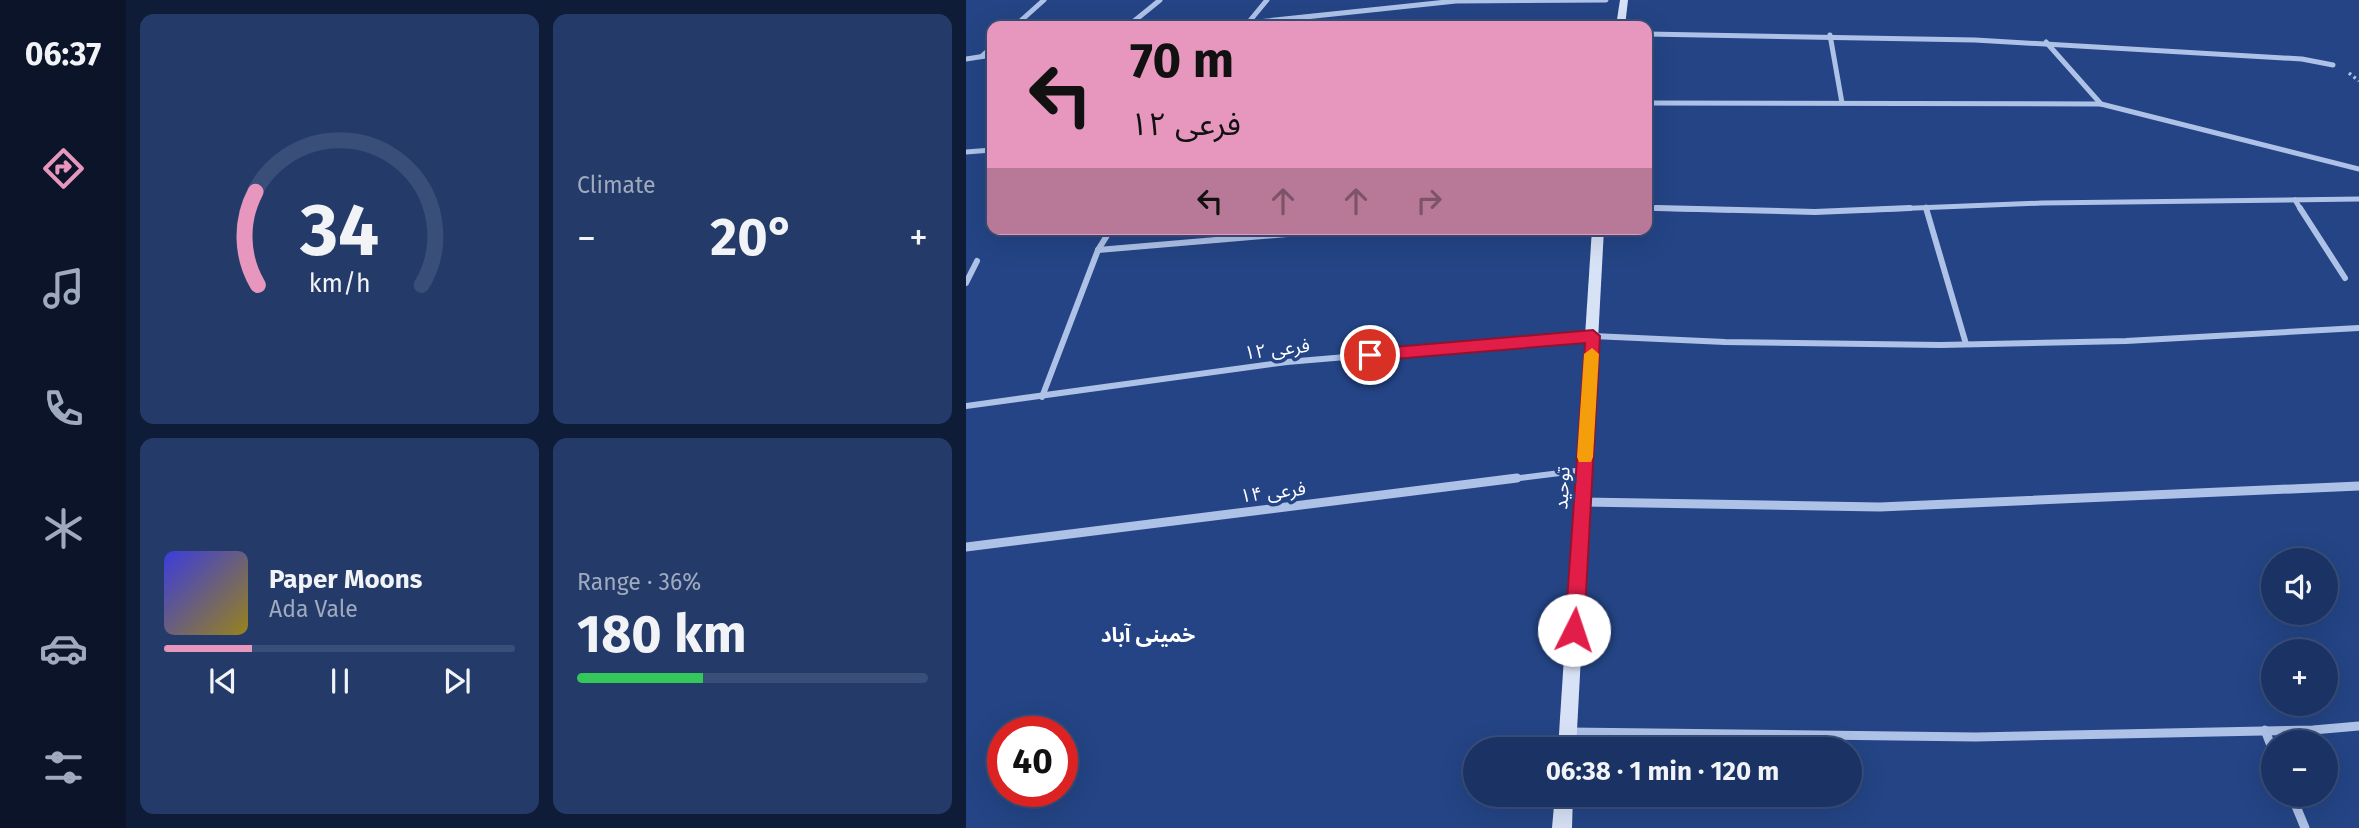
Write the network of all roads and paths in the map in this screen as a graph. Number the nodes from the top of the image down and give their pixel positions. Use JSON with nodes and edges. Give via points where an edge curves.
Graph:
{"nodes":[{"id":1,"x":1044,"y":0,"type":"edge"},
{"id":2,"x":1160,"y":0,"type":"edge"},
{"id":3,"x":1268,"y":0,"type":"edge"},
{"id":4,"x":1415,"y":0,"type":"edge"},
{"id":5,"x":1606,"y":0,"type":"edge"},
{"id":6,"x":1624,"y":0,"type":"edge"},
{"id":7,"x":1410,"y":6,"type":"junction"},
{"id":8,"x":1021,"y":21,"type":"edge"},
{"id":9,"x":1134,"y":21,"type":"edge"},
{"id":10,"x":1250,"y":21,"type":"edge"},
{"id":11,"x":1267,"y":21,"type":"edge"},
{"id":12,"x":1621,"y":21,"type":"edge"},
{"id":13,"x":1652,"y":34,"type":"edge"},
{"id":14,"x":1830,"y":35,"type":"junction"},
{"id":15,"x":2046,"y":42,"type":"junction"},
{"id":16,"x":987,"y":52,"type":"edge"},
{"id":17,"x":987,"y":56,"type":"edge"},
{"id":18,"x":981,"y":57,"type":"junction"},
{"id":19,"x":966,"y":59,"type":"edge"},
{"id":20,"x":2333,"y":65,"type":"dead end"},
{"id":21,"x":1652,"y":103,"type":"edge"},
{"id":22,"x":1842,"y":103,"type":"junction"},
{"id":23,"x":2101,"y":104,"type":"junction"},
{"id":24,"x":987,"y":150,"type":"edge"},
{"id":25,"x":966,"y":152,"type":"edge"},
{"id":26,"x":2359,"y":169,"type":"edge"},
{"id":27,"x":2359,"y":199,"type":"edge"},
{"id":28,"x":2295,"y":200,"type":"junction"},
{"id":29,"x":1926,"y":207,"type":"junction"},
{"id":30,"x":1652,"y":208,"type":"edge"},
{"id":31,"x":1107,"y":235,"type":"edge"},
{"id":32,"x":1274,"y":235,"type":"edge"},
{"id":33,"x":1598,"y":235,"type":"edge"},
{"id":34,"x":1098,"y":250,"type":"junction"},
{"id":35,"x":977,"y":261,"type":"dead end"},
{"id":36,"x":2345,"y":278,"type":"dead end"},
{"id":37,"x":966,"y":283,"type":"edge"},
{"id":38,"x":2359,"y":328,"type":"edge"},
{"id":39,"x":1593,"y":336,"type":"junction"},
{"id":40,"x":1966,"y":344,"type":"junction"},
{"id":41,"x":1042,"y":397,"type":"junction"},
{"id":42,"x":966,"y":406,"type":"edge"},
{"id":43,"x":1584,"y":470,"type":"junction"},
{"id":44,"x":2359,"y":486,"type":"edge"},
{"id":45,"x":1583,"y":502,"type":"junction"},
{"id":46,"x":966,"y":547,"type":"edge"},
{"id":47,"x":2359,"y":726,"type":"edge"},
{"id":48,"x":2261,"y":730,"type":"edge"},
{"id":49,"x":2265,"y":730,"type":"edge"},
{"id":50,"x":1568,"y":732,"type":"junction"},
{"id":51,"x":1568,"y":737,"type":"edge"},
{"id":52,"x":1563,"y":807,"type":"edge"},
{"id":53,"x":2296,"y":807,"type":"edge"},
{"id":54,"x":1562,"y":828,"type":"edge"},
{"id":55,"x":2305,"y":828,"type":"edge"}],
"edges":[{"from":1,"to":8,"type":"street"},
{"from":2,"to":9,"type":"street"},
{"from":3,"to":10,"type":"street"},
{"from":4,"to":7,"type":"street"},
{"from":5,"to":7,"type":"street","via":[[1457,1]]},
{"from":6,"to":12,"type":"street"},
{"from":7,"to":11,"type":"street"},
{"from":13,"to":14,"type":"street"},
{"from":14,"to":15,"type":"street"},
{"from":14,"to":22,"type":"street"},
{"from":15,"to":20,"type":"street"},
{"from":15,"to":23,"type":"street"},
{"from":16,"to":18,"type":"street"},
{"from":17,"to":18,"type":"street"},
{"from":18,"to":19,"type":"street"},
{"from":21,"to":22,"type":"street"},
{"from":22,"to":23,"type":"street"},
{"from":23,"to":26,"type":"street"},
{"from":24,"to":25,"type":"street"},
{"from":27,"to":28,"type":"street"},
{"from":28,"to":29,"type":"street"},
{"from":28,"to":36,"type":"street"},
{"from":29,"to":30,"type":"street","via":[[1815,212]]},
{"from":29,"to":40,"type":"street"},
{"from":31,"to":34,"type":"street"},
{"from":32,"to":34,"type":"street"},
{"from":33,"to":39,"type":"street","name":"توحید"},
{"from":34,"to":41,"type":"street"},
{"from":35,"to":37,"type":"street"},
{"from":38,"to":40,"type":"street","name":"فرعی ۱۲","via":[[2126,341]]},
{"from":39,"to":40,"type":"street","name":"فرعی ۱۲"},
{"from":39,"to":41,"type":"street","name":"فرعی ۱۲","via":[[1287,362]]},
{"from":39,"to":43,"type":"street","name":"توحید"},
{"from":41,"to":42,"type":"street","name":"فرعی ۱۲"},
{"from":43,"to":45,"type":"street","name":"توحید"},
{"from":43,"to":46,"type":"street","name":"فرعی ۱۴"},
{"from":44,"to":45,"type":"street","via":[[1880,507]]},
{"from":45,"to":50,"type":"street","name":"توحید"},
{"from":47,"to":49,"type":"street"},
{"from":48,"to":50,"type":"street","via":[[1976,737]]},
{"from":50,"to":51,"type":"street","name":"توحید"},
{"from":52,"to":54,"type":"street"},
{"from":53,"to":55,"type":"street"}]}
